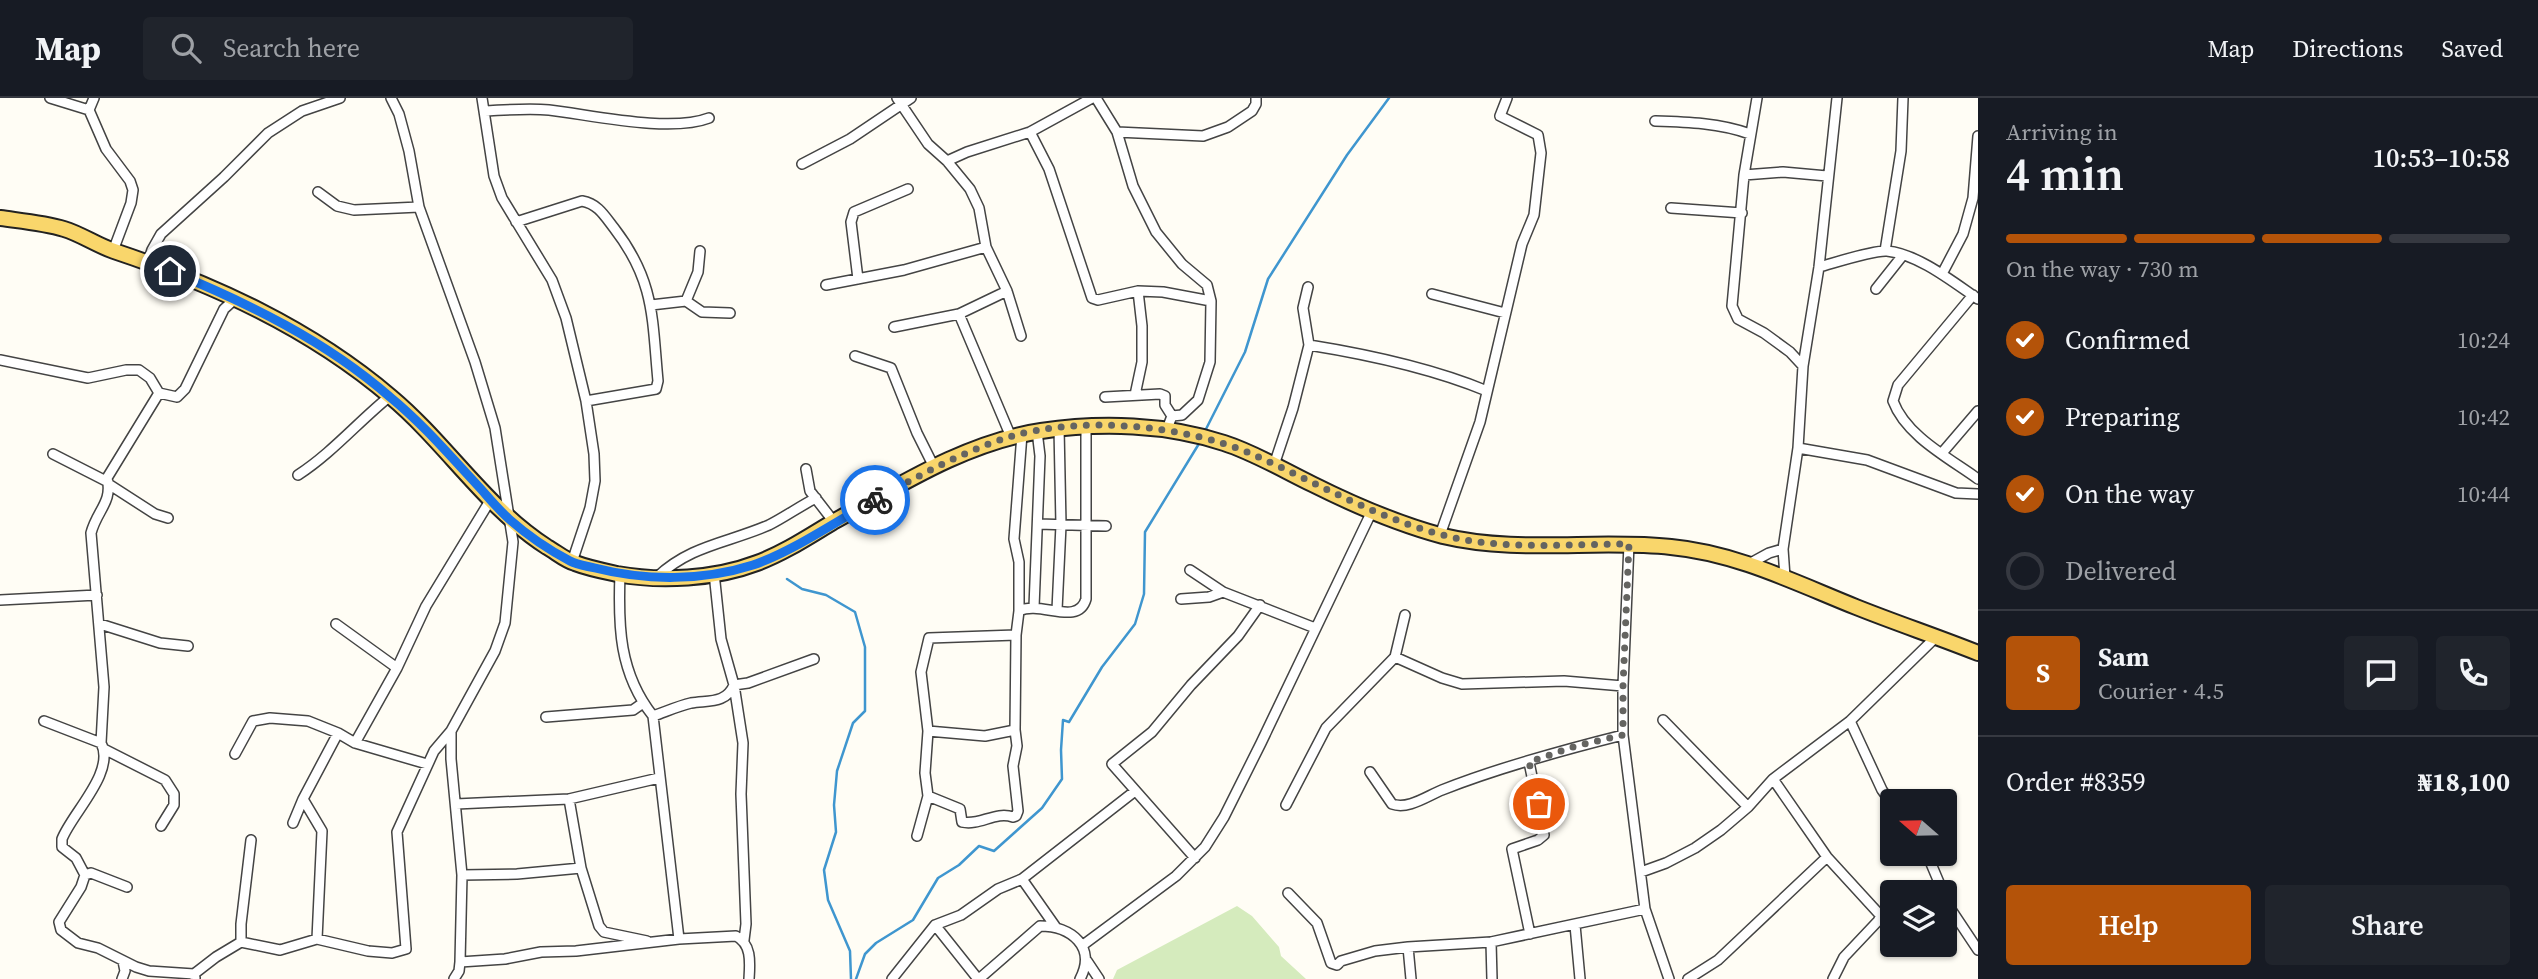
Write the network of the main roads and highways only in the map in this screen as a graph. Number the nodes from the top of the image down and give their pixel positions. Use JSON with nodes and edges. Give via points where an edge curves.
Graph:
{"nodes":[{"id":1,"x":0,"y":218,"type":"edge"},
{"id":2,"x":1978,"y":653,"type":"edge"}],
"edges":[{"from":1,"to":2,"type":"main road","via":[[68,230],[234,299],[309,338],[390,396],[508,518],[537,541],[572,562],[620,574],[714,573],[754,564],[934,467],[1016,436],[1059,428],[1169,423],[1372,511],[1440,535],[1501,543],[1674,547],[1785,577]]}]}
